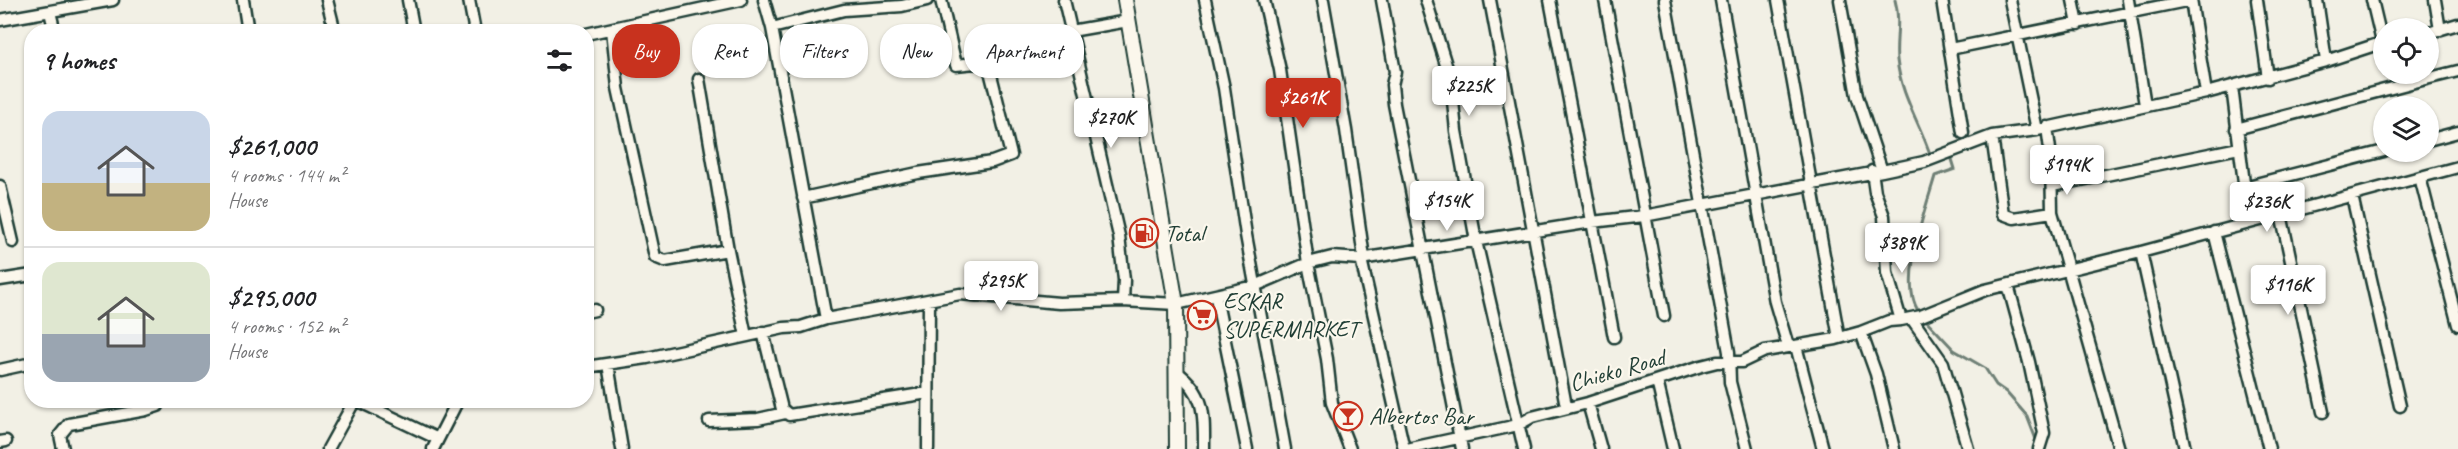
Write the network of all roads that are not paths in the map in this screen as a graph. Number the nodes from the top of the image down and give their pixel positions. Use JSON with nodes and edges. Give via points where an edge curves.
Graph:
{"nodes":[{"id":1,"x":113,"y":0,"type":"edge"},
{"id":2,"x":243,"y":0,"type":"edge"},
{"id":3,"x":327,"y":0,"type":"edge"},
{"id":4,"x":408,"y":0,"type":"edge"},
{"id":5,"x":469,"y":0,"type":"edge"},
{"id":6,"x":741,"y":0,"type":"edge"},
{"id":7,"x":764,"y":0,"type":"edge"},
{"id":8,"x":927,"y":0,"type":"edge"},
{"id":9,"x":941,"y":0,"type":"edge"},
{"id":10,"x":1064,"y":0,"type":"edge"},
{"id":11,"x":1125,"y":0,"type":"edge"},
{"id":12,"x":1205,"y":0,"type":"edge"},
{"id":13,"x":1264,"y":0,"type":"edge"},
{"id":14,"x":1323,"y":0,"type":"edge"},
{"id":15,"x":1382,"y":0,"type":"edge"},
{"id":16,"x":1426,"y":0,"type":"edge"},
{"id":17,"x":1490,"y":0,"type":"edge"},
{"id":18,"x":1550,"y":0,"type":"edge"},
{"id":19,"x":1605,"y":0,"type":"edge"},
{"id":20,"x":1665,"y":0,"type":"edge"},
{"id":21,"x":1721,"y":0,"type":"edge"},
{"id":22,"x":1778,"y":0,"type":"edge"},
{"id":23,"x":1840,"y":0,"type":"edge"},
{"id":24,"x":1942,"y":0,"type":"edge"},
{"id":25,"x":2010,"y":0,"type":"edge"},
{"id":26,"x":2073,"y":0,"type":"edge"},
{"id":27,"x":2128,"y":0,"type":"edge"},
{"id":28,"x":2191,"y":0,"type":"edge"},
{"id":29,"x":2257,"y":0,"type":"edge"},
{"id":30,"x":2317,"y":0,"type":"edge"},
{"id":31,"x":2372,"y":0,"type":"edge"},
{"id":32,"x":2434,"y":0,"type":"edge"},
{"id":33,"x":50,"y":12,"type":"junction"},
{"id":34,"x":2129,"y":12,"type":"junction"},
{"id":35,"x":2377,"y":18,"type":"edge"},
{"id":36,"x":0,"y":20,"type":"edge"},
{"id":37,"x":1128,"y":21,"type":"junction"},
{"id":38,"x":53,"y":24,"type":"edge"},
{"id":39,"x":247,"y":24,"type":"edge"},
{"id":40,"x":333,"y":24,"type":"edge"},
{"id":41,"x":412,"y":24,"type":"edge"},
{"id":42,"x":474,"y":24,"type":"edge"},
{"id":43,"x":634,"y":24,"type":"edge"},
{"id":44,"x":1069,"y":24,"type":"edge"},
{"id":45,"x":2078,"y":24,"type":"junction"},
{"id":46,"x":2458,"y":24,"type":"edge"},
{"id":47,"x":772,"y":28,"type":"junction"},
{"id":48,"x":612,"y":29,"type":"edge"},
{"id":49,"x":1084,"y":29,"type":"edge"},
{"id":50,"x":2440,"y":30,"type":"joint"},
{"id":51,"x":594,"y":32,"type":"edge"},
{"id":52,"x":2018,"y":37,"type":"junction"},
{"id":53,"x":2373,"y":45,"type":"edge"},
{"id":54,"x":1950,"y":50,"type":"junction"},
{"id":55,"x":2326,"y":61,"type":"junction"},
{"id":56,"x":2458,"y":71,"type":"edge"},
{"id":57,"x":2439,"y":74,"type":"edge"},
{"id":58,"x":617,"y":78,"type":"edge"},
{"id":59,"x":1082,"y":78,"type":"edge"},
{"id":60,"x":2268,"y":78,"type":"junction"},
{"id":61,"x":699,"y":79,"type":"dead end"},
{"id":62,"x":2396,"y":84,"type":"edge"},
{"id":63,"x":2232,"y":87,"type":"junction"},
{"id":64,"x":2206,"y":93,"type":"junction"},
{"id":65,"x":2145,"y":105,"type":"junction"},
{"id":66,"x":2042,"y":128,"type":"junction"},
{"id":67,"x":2236,"y":129,"type":"junction"},
{"id":68,"x":2458,"y":132,"type":"edge"},
{"id":69,"x":1963,"y":134,"type":"dead end"},
{"id":70,"x":1992,"y":136,"type":"junction"},
{"id":71,"x":2439,"y":137,"type":"edge"},
{"id":72,"x":2238,"y":148,"type":"junction"},
{"id":73,"x":2373,"y":154,"type":"edge"},
{"id":74,"x":2458,"y":167,"type":"edge"},
{"id":75,"x":1877,"y":171,"type":"junction"},
{"id":76,"x":2420,"y":177,"type":"junction"},
{"id":77,"x":1810,"y":183,"type":"junction"},
{"id":78,"x":0,"y":186,"type":"edge"},
{"id":79,"x":2052,"y":186,"type":"junction"},
{"id":80,"x":2244,"y":187,"type":"junction"},
{"id":81,"x":1756,"y":194,"type":"junction"},
{"id":82,"x":2352,"y":196,"type":"junction"},
{"id":83,"x":803,"y":198,"type":"junction"},
{"id":84,"x":1702,"y":204,"type":"junction"},
{"id":85,"x":2052,"y":212,"type":"junction"},
{"id":86,"x":2281,"y":214,"type":"junction"},
{"id":87,"x":1644,"y":216,"type":"junction"},
{"id":88,"x":1592,"y":222,"type":"junction"},
{"id":89,"x":2249,"y":223,"type":"junction"},
{"id":90,"x":2214,"y":232,"type":"junction"},
{"id":91,"x":1533,"y":233,"type":"junction"},
{"id":92,"x":1476,"y":241,"type":"junction"},
{"id":93,"x":13,"y":242,"type":"dead end"},
{"id":94,"x":728,"y":250,"type":"junction"},
{"id":95,"x":1422,"y":251,"type":"junction"},
{"id":96,"x":2141,"y":252,"type":"junction"},
{"id":97,"x":1363,"y":258,"type":"junction"},
{"id":98,"x":1308,"y":263,"type":"junction"},
{"id":99,"x":2068,"y":269,"type":"junction"},
{"id":100,"x":24,"y":276,"type":"edge"},
{"id":101,"x":0,"y":280,"type":"edge"},
{"id":102,"x":2008,"y":285,"type":"junction"},
{"id":103,"x":1255,"y":286,"type":"junction"},
{"id":104,"x":1215,"y":297,"type":"junction"},
{"id":105,"x":929,"y":300,"type":"junction"},
{"id":106,"x":1123,"y":301,"type":"junction"},
{"id":107,"x":1176,"y":304,"type":"junction"},
{"id":108,"x":1664,"y":316,"type":"dead end"},
{"id":109,"x":1915,"y":318,"type":"junction"},
{"id":110,"x":826,"y":319,"type":"junction"},
{"id":111,"x":2458,"y":324,"type":"edge"},
{"id":112,"x":763,"y":332,"type":"junction"},
{"id":113,"x":1861,"y":332,"type":"junction"},
{"id":114,"x":746,"y":336,"type":"junction"},
{"id":115,"x":1614,"y":337,"type":"dead end"},
{"id":116,"x":1839,"y":338,"type":"junction"},
{"id":117,"x":1792,"y":346,"type":"junction"},
{"id":118,"x":1729,"y":363,"type":"junction"},
{"id":119,"x":608,"y":364,"type":"junction"},
{"id":120,"x":24,"y":365,"type":"edge"},
{"id":121,"x":594,"y":366,"type":"edge"},
{"id":122,"x":0,"y":370,"type":"edge"},
{"id":123,"x":1177,"y":372,"type":"junction"},
{"id":124,"x":1657,"y":381,"type":"junction"},
{"id":125,"x":928,"y":393,"type":"junction"},
{"id":126,"x":1588,"y":402,"type":"junction"},
{"id":127,"x":2400,"y":405,"type":"dead end"},
{"id":128,"x":1566,"y":406,"type":"junction"},
{"id":129,"x":152,"y":408,"type":"edge"},
{"id":130,"x":351,"y":408,"type":"edge"},
{"id":131,"x":373,"y":408,"type":"edge"},
{"id":132,"x":383,"y":408,"type":"edge"},
{"id":133,"x":454,"y":408,"type":"edge"},
{"id":134,"x":381,"y":412,"type":"junction"},
{"id":135,"x":2323,"y":412,"type":"dead end"},
{"id":136,"x":785,"y":413,"type":"junction"},
{"id":137,"x":709,"y":421,"type":"dead end"},
{"id":138,"x":1518,"y":425,"type":"junction"},
{"id":139,"x":1461,"y":443,"type":"edge"},
{"id":140,"x":435,"y":444,"type":"edge"},
{"id":141,"x":2040,"y":446,"type":"edge"},
{"id":142,"x":63,"y":449,"type":"edge"},
{"id":143,"x":328,"y":449,"type":"edge"},
{"id":144,"x":622,"y":449,"type":"edge"},
{"id":145,"x":928,"y":449,"type":"edge"},
{"id":146,"x":1177,"y":449,"type":"edge"},
{"id":147,"x":1204,"y":449,"type":"edge"},
{"id":148,"x":1247,"y":449,"type":"edge"},
{"id":149,"x":1285,"y":449,"type":"edge"},
{"id":150,"x":1350,"y":449,"type":"edge"},
{"id":151,"x":1406,"y":449,"type":"edge"},
{"id":152,"x":1524,"y":449,"type":"edge"},
{"id":153,"x":1601,"y":449,"type":"edge"},
{"id":154,"x":1673,"y":449,"type":"edge"},
{"id":155,"x":1747,"y":449,"type":"edge"},
{"id":156,"x":1823,"y":449,"type":"edge"},
{"id":157,"x":1894,"y":449,"type":"edge"},
{"id":158,"x":1968,"y":449,"type":"edge"},
{"id":159,"x":2119,"y":449,"type":"edge"},
{"id":160,"x":2185,"y":449,"type":"edge"},
{"id":161,"x":2269,"y":449,"type":"edge"}],
"edges":[{"from":1,"to":33,"type":"street"},
{"from":2,"to":39,"type":"street"},
{"from":3,"to":40,"type":"street"},
{"from":4,"to":41,"type":"street"},
{"from":5,"to":42,"type":"street"},
{"from":6,"to":43,"type":"street"},
{"from":7,"to":47,"type":"street"},
{"from":8,"to":47,"type":"street","via":[[844,10]]},
{"from":9,"to":83,"type":"street","via":[[956,65],[985,62],[990,71],[1011,155]]},
{"from":10,"to":44,"type":"street"},
{"from":11,"to":37,"type":"main road"},
{"from":12,"to":103,"type":"street","via":[[1224,88]]},
{"from":13,"to":98,"type":"street","via":[[1280,70]]},
{"from":14,"to":97,"type":"street"},
{"from":15,"to":95,"type":"street","via":[[1395,72],[1394,104]]},
{"from":16,"to":92,"type":"street","via":[[1451,81]]},
{"from":17,"to":91,"type":"street"},
{"from":18,"to":88,"type":"street"},
{"from":19,"to":87,"type":"street"},
{"from":20,"to":84,"type":"street"},
{"from":21,"to":81,"type":"street"},
{"from":22,"to":77,"type":"street"},
{"from":23,"to":75,"type":"street","via":[[1857,96]]},
{"from":24,"to":54,"type":"street"},
{"from":25,"to":52,"type":"street"},
{"from":26,"to":45,"type":"street"},
{"from":27,"to":34,"type":"street"},
{"from":28,"to":34,"type":"street"},
{"from":28,"to":64,"type":"street"},
{"from":29,"to":60,"type":"street"},
{"from":30,"to":55,"type":"street"},
{"from":31,"to":35,"type":"street"},
{"from":32,"to":50,"type":"street"},
{"from":33,"to":36,"type":"street"},
{"from":33,"to":38,"type":"street"},
{"from":34,"to":45,"type":"street"},
{"from":34,"to":65,"type":"street"},
{"from":37,"to":49,"type":"street"},
{"from":37,"to":107,"type":"main road"},
{"from":45,"to":52,"type":"street"},
{"from":46,"to":50,"type":"street"},
{"from":47,"to":83,"type":"street"},
{"from":48,"to":51,"type":"street"},
{"from":52,"to":54,"type":"street"},
{"from":52,"to":66,"type":"street"},
{"from":53,"to":55,"type":"street"},
{"from":54,"to":69,"type":"street"},
{"from":55,"to":60,"type":"street"},
{"from":56,"to":57,"type":"street"},
{"from":58,"to":94,"type":"street","via":[[655,257],[665,261]]},
{"from":59,"to":106,"type":"street","via":[[1119,236]]},
{"from":60,"to":63,"type":"street"},
{"from":61,"to":94,"type":"street"},
{"from":62,"to":67,"type":"street"},
{"from":63,"to":64,"type":"street"},
{"from":63,"to":67,"type":"street"},
{"from":64,"to":65,"type":"street"},
{"from":65,"to":66,"type":"street"},
{"from":66,"to":70,"type":"street"},
{"from":66,"to":79,"type":"street"},
{"from":67,"to":72,"type":"street"},
{"from":68,"to":71,"type":"street"},
{"from":70,"to":75,"type":"street","via":[[1924,162]]},
{"from":70,"to":85,"type":"street","via":[[2003,214],[2014,218]]},
{"from":72,"to":79,"type":"street"},
{"from":72,"to":80,"type":"street"},
{"from":73,"to":80,"type":"street"},
{"from":74,"to":76,"type":"street","name":"Chieko Road"},
{"from":75,"to":77,"type":"street"},
{"from":75,"to":109,"type":"street","via":[[1875,192],[1884,216],[1887,273]]},
{"from":76,"to":82,"type":"street","name":"Chieko Road"},
{"from":76,"to":111,"type":"street"},
{"from":77,"to":81,"type":"street"},
{"from":77,"to":116,"type":"street"},
{"from":78,"to":93,"type":"street"},
{"from":79,"to":85,"type":"street"},
{"from":80,"to":89,"type":"street"},
{"from":81,"to":84,"type":"street"},
{"from":81,"to":117,"type":"street","via":[[1775,302]]},
{"from":82,"to":86,"type":"street","name":"Chieko Road"},
{"from":82,"to":127,"type":"street"},
{"from":83,"to":110,"type":"street"},
{"from":84,"to":87,"type":"street"},
{"from":84,"to":118,"type":"street"},
{"from":85,"to":99,"type":"street"},
{"from":86,"to":89,"type":"street","name":"Chieko Road"},
{"from":86,"to":135,"type":"street"},
{"from":87,"to":88,"type":"street"},
{"from":87,"to":108,"type":"street"},
{"from":88,"to":91,"type":"street"},
{"from":88,"to":115,"type":"street"},
{"from":89,"to":90,"type":"street","name":"Chieko Road"},
{"from":90,"to":96,"type":"street","name":"Chieko Road"},
{"from":90,"to":161,"type":"street"},
{"from":91,"to":92,"type":"street"},
{"from":91,"to":128,"type":"street"},
{"from":92,"to":95,"type":"street"},
{"from":92,"to":138,"type":"street"},
{"from":94,"to":114,"type":"street"},
{"from":95,"to":97,"type":"street"},
{"from":95,"to":139,"type":"street"},
{"from":96,"to":99,"type":"street","name":"Chieko Road"},
{"from":96,"to":160,"type":"street"},
{"from":97,"to":98,"type":"street","via":[[1332,257]]},
{"from":97,"to":151,"type":"street"},
{"from":98,"to":103,"type":"street"},
{"from":98,"to":150,"type":"street","via":[[1332,404]]},
{"from":99,"to":102,"type":"street","name":"Chieko Road"},
{"from":99,"to":159,"type":"street"},
{"from":100,"to":101,"type":"street"},
{"from":102,"to":109,"type":"street","name":"Chieko Road"},
{"from":102,"to":141,"type":"street","via":[[2044,433]]},
{"from":103,"to":104,"type":"street"},
{"from":103,"to":149,"type":"street"},
{"from":104,"to":107,"type":"street"},
{"from":104,"to":148,"type":"street"},
{"from":105,"to":106,"type":"street","via":[[960,294],[1059,303]]},
{"from":105,"to":110,"type":"street"},
{"from":105,"to":125,"type":"street"},
{"from":106,"to":107,"type":"street"},
{"from":107,"to":123,"type":"main road"},
{"from":109,"to":113,"type":"street","name":"Chieko Road","via":[[1888,321]]},
{"from":109,"to":158,"type":"street","via":[[1943,363]]},
{"from":110,"to":112,"type":"street"},
{"from":112,"to":114,"type":"street"},
{"from":112,"to":136,"type":"street"},
{"from":113,"to":116,"type":"street","name":"Chieko Road"},
{"from":113,"to":157,"type":"street","via":[[1876,374]]},
{"from":114,"to":119,"type":"street"},
{"from":116,"to":117,"type":"street","name":"Chieko Road"},
{"from":117,"to":118,"type":"street","name":"Chieko Road"},
{"from":117,"to":156,"type":"street"},
{"from":118,"to":124,"type":"street","name":"Chieko Road","via":[[1717,362]]},
{"from":118,"to":155,"type":"street"},
{"from":119,"to":121,"type":"street"},
{"from":119,"to":144,"type":"street"},
{"from":120,"to":122,"type":"street"},
{"from":123,"to":146,"type":"main road"},
{"from":123,"to":147,"type":"street","via":[[1196,388],[1205,420]]},
{"from":124,"to":126,"type":"street","name":"Chieko Road"},
{"from":124,"to":154,"type":"street"},
{"from":125,"to":136,"type":"street","via":[[808,413]]},
{"from":125,"to":145,"type":"street"},
{"from":126,"to":128,"type":"street","name":"Chieko Road"},
{"from":126,"to":153,"type":"street"},
{"from":128,"to":138,"type":"street","name":"Chieko Road"},
{"from":129,"to":142,"type":"street","via":[[69,424],[60,435]]},
{"from":130,"to":143,"type":"street"},
{"from":131,"to":134,"type":"street"},
{"from":132,"to":134,"type":"street"},
{"from":133,"to":140,"type":"street"},
{"from":134,"to":140,"type":"street"},
{"from":136,"to":137,"type":"street"},
{"from":138,"to":139,"type":"street","name":"Chieko Road"},
{"from":138,"to":152,"type":"street"},
{"from":139,"to":151,"type":"street","name":"Chieko Road"}]}
